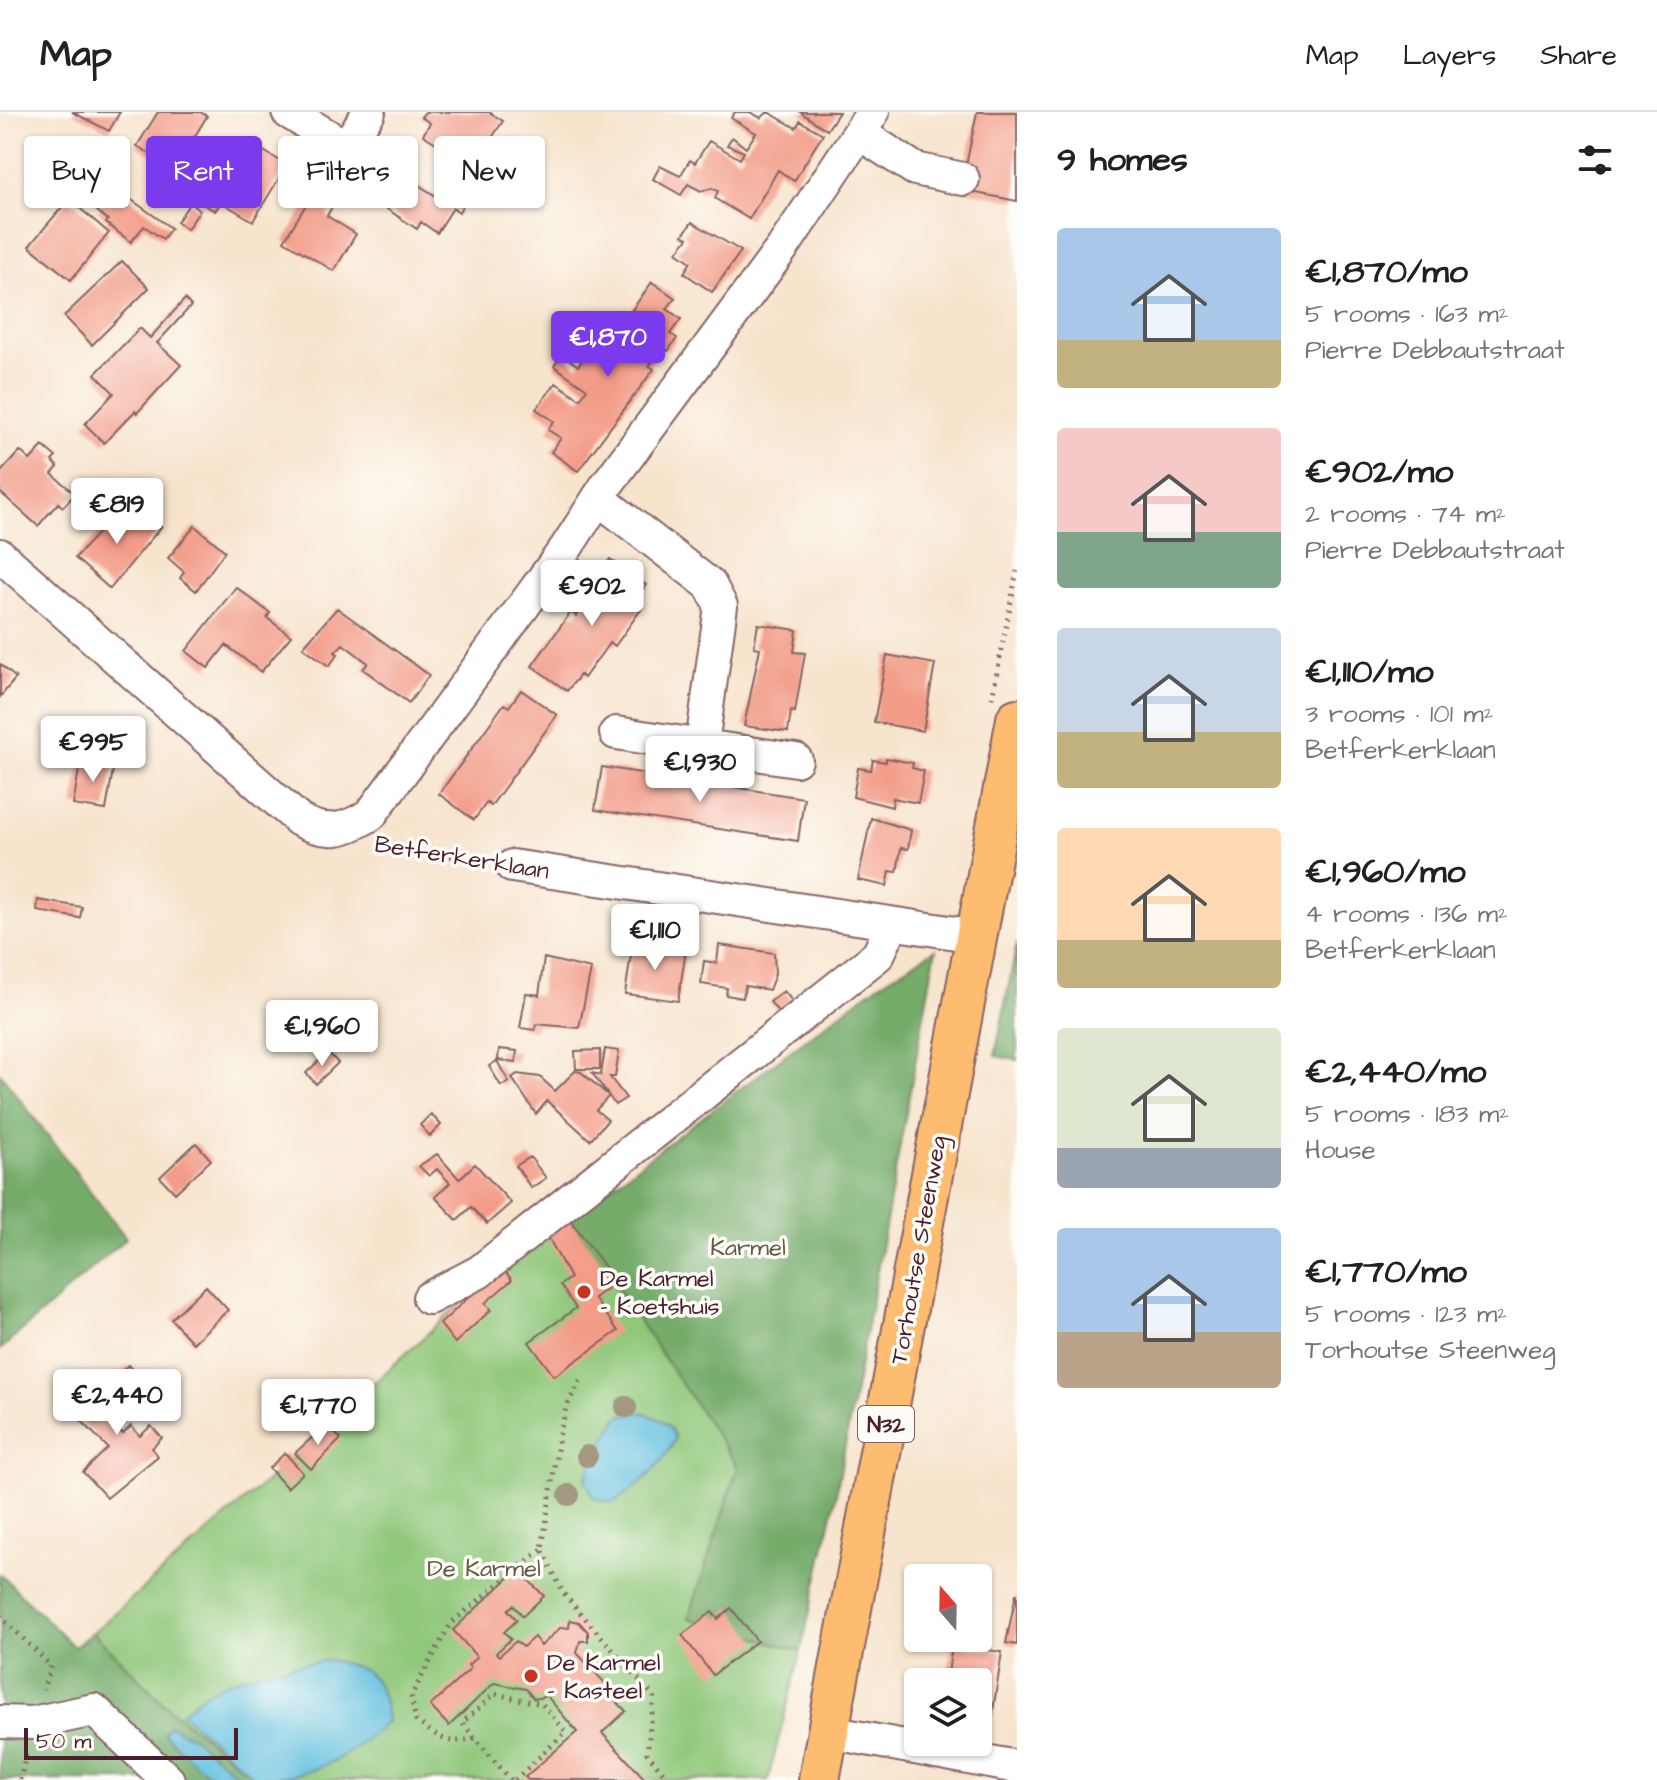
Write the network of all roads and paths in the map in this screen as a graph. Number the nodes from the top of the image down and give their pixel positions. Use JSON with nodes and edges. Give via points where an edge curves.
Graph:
{"nodes":[{"id":1,"x":288,"y":112,"type":"edge"},
{"id":2,"x":369,"y":112,"type":"edge"},
{"id":3,"x":866,"y":122,"type":"edge"},
{"id":4,"x":963,"y":179,"type":"dead end"},
{"id":5,"x":598,"y":498,"type":"junction"},
{"id":6,"x":0,"y":555,"type":"edge"},
{"id":7,"x":1017,"y":719,"type":"edge"},
{"id":8,"x":616,"y":733,"type":"dead end"},
{"id":9,"x":702,"y":744,"type":"junction"},
{"id":10,"x":796,"y":760,"type":"dead end"},
{"id":11,"x":340,"y":830,"type":"junction"},
{"id":12,"x":1006,"y":843,"type":"edge"},
{"id":13,"x":512,"y":866,"type":"joint"},
{"id":14,"x":892,"y":925,"type":"junction"},
{"id":15,"x":976,"y":936,"type":"junction"},
{"id":16,"x":429,"y":1298,"type":"dead end"},
{"id":17,"x":580,"y":1381,"type":"dead end"},
{"id":18,"x":542,"y":1549,"type":"junction"},
{"id":19,"x":0,"y":1722,"type":"edge"},
{"id":20,"x":829,"y":1732,"type":"junction"},
{"id":21,"x":475,"y":1738,"type":"junction"},
{"id":22,"x":1017,"y":1767,"type":"edge"},
{"id":23,"x":168,"y":1780,"type":"edge"},
{"id":24,"x":513,"y":1780,"type":"edge"},
{"id":25,"x":669,"y":1780,"type":"edge"},
{"id":26,"x":819,"y":1780,"type":"edge"}],
"edges":[{"from":1,"to":2,"type":"street","via":[[346,147]]},
{"from":3,"to":4,"type":"street","via":[[915,169]]},
{"from":3,"to":5,"type":"street","via":[[783,247]]},
{"from":5,"to":9,"type":"street","via":[[710,585],[721,606]]},
{"from":5,"to":11,"type":"street","via":[[371,814]]},
{"from":6,"to":11,"type":"street","via":[[299,820]]},
{"from":7,"to":12,"type":"main road","name":"Torhoutse Steenweg","number":"N32"},
{"from":8,"to":9,"type":"street"},
{"from":9,"to":10,"type":"street"},
{"from":11,"to":13,"type":"path","name":"Betferkerklaan","via":[[372,844]]},
{"from":12,"to":15,"type":"main road","name":"Torhoutse Steenweg","number":"N32"},
{"from":13,"to":14,"type":"street","name":"Betferkerklaan"},
{"from":14,"to":15,"type":"street","name":"Betferkerklaan"},
{"from":14,"to":16,"type":"street","via":[[878,955],[479,1272]]},
{"from":15,"to":20,"type":"main road","name":"Torhoutse Steenweg","number":"N32"},
{"from":17,"to":18,"type":"path","via":[[559,1437]]},
{"from":18,"to":21,"type":"path","via":[[451,1623],[411,1696],[416,1721],[446,1741]]},
{"from":18,"to":25,"type":"path","via":[[563,1593],[654,1697],[647,1753]]},
{"from":19,"to":23,"type":"street","via":[[32,1723],[94,1710]]},
{"from":20,"to":22,"type":"street"},
{"from":20,"to":26,"type":"main road","name":"Torhoutse Steenweg","number":"N32"},
{"from":21,"to":24,"type":"path"},
{"from":21,"to":24,"type":"path","via":[[462,1723],[495,1694],[542,1704],[566,1732]]}]}
